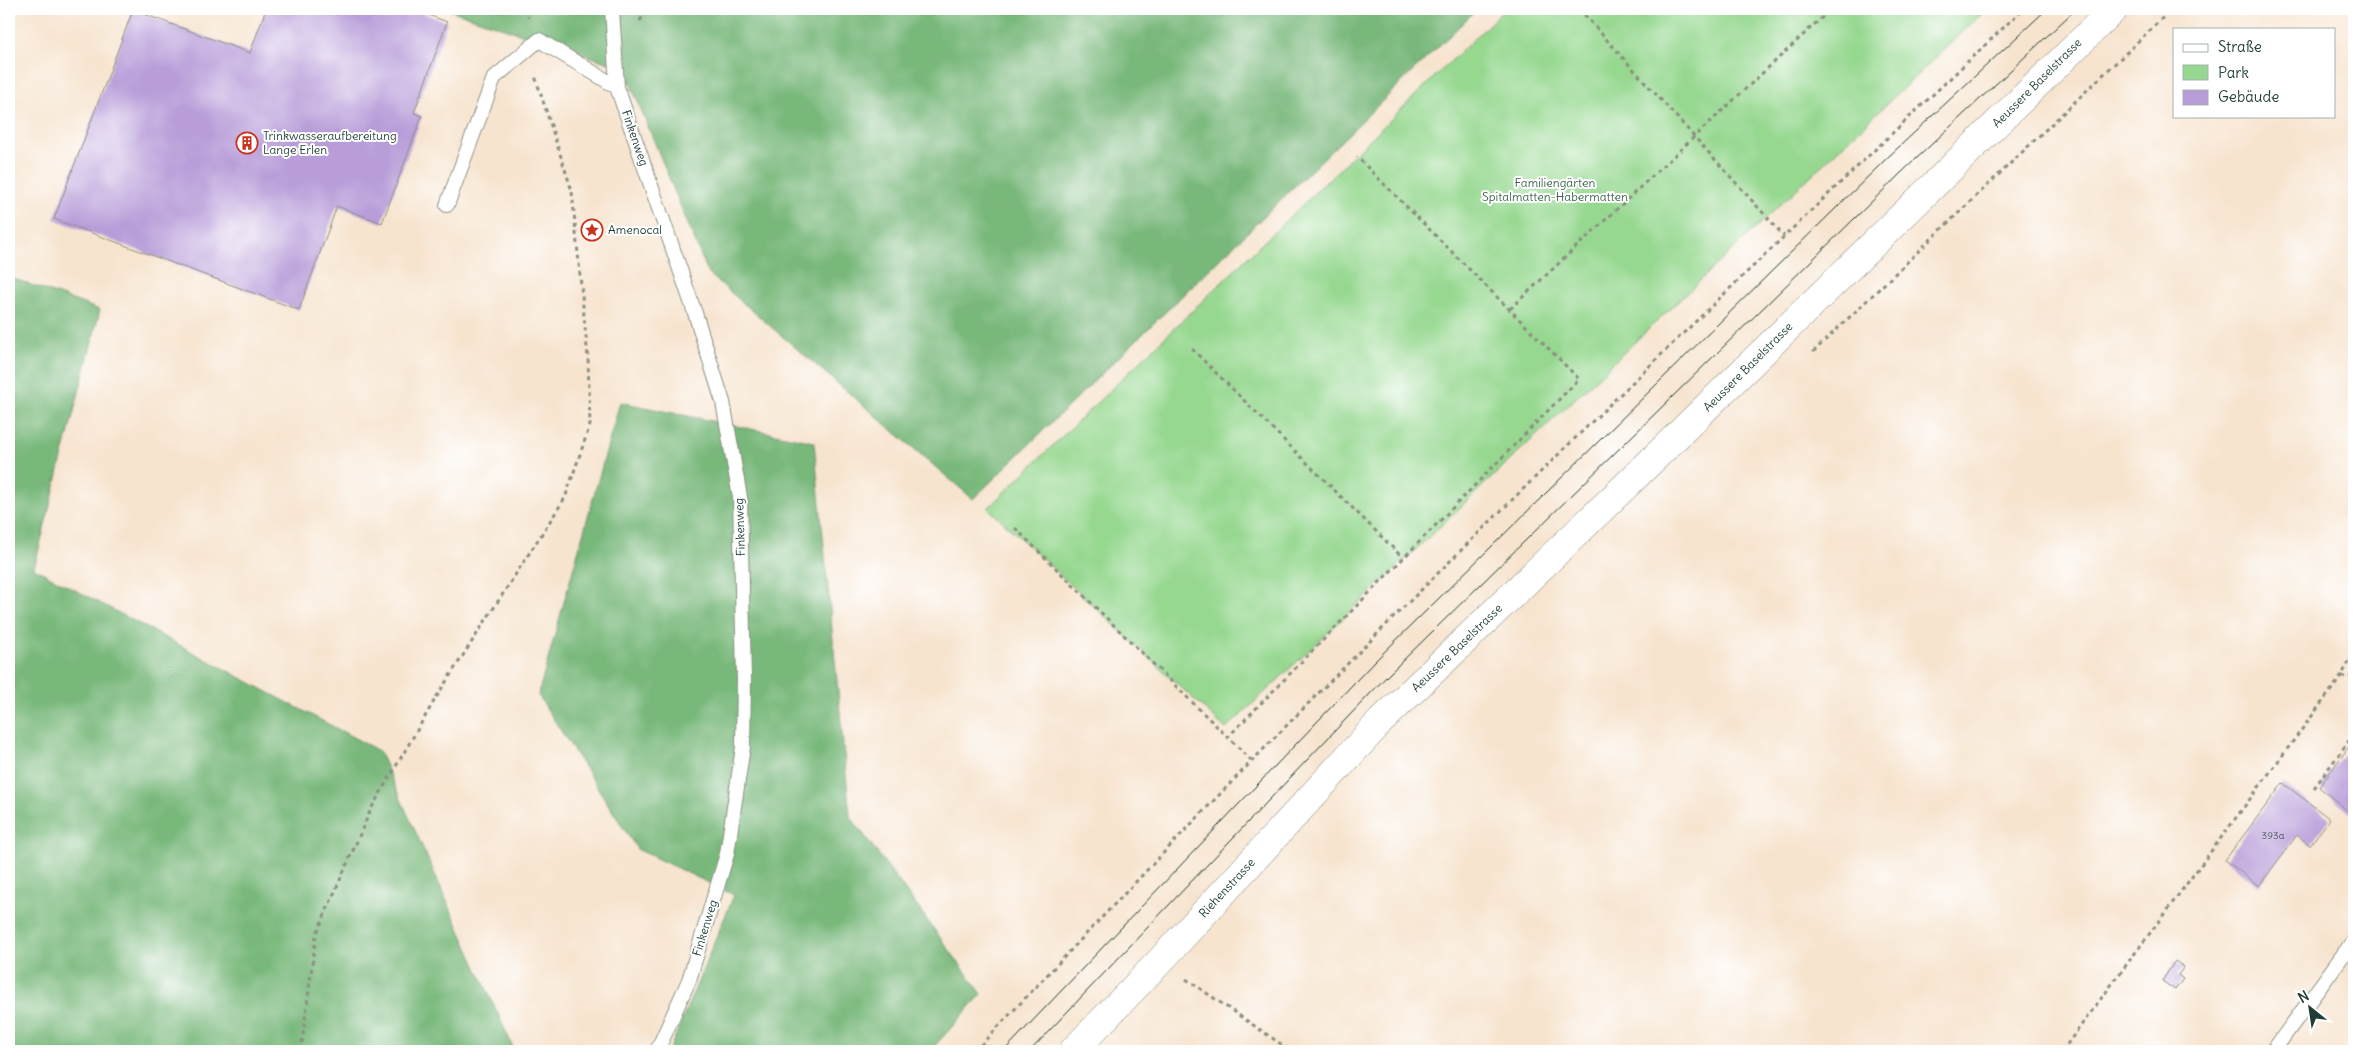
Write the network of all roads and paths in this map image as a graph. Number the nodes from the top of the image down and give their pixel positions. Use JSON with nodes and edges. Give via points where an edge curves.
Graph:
{"nodes":[{"id":1,"x":612,"y":9,"type":"edge"},
{"id":2,"x":1580,"y":9,"type":"edge"},
{"id":3,"x":1831,"y":9,"type":"edge"},
{"id":4,"x":2023,"y":9,"type":"edge"},
{"id":5,"x":2114,"y":9,"type":"edge"},
{"id":6,"x":2172,"y":9,"type":"edge"},
{"id":7,"x":539,"y":40,"type":"junction"},
{"id":8,"x":617,"y":87,"type":"junction"},
{"id":9,"x":1695,"y":136,"type":"junction"},
{"id":10,"x":1357,"y":157,"type":"dead end"},
{"id":11,"x":447,"y":205,"type":"dead end"},
{"id":12,"x":1784,"y":236,"type":"junction"},
{"id":13,"x":1510,"y":309,"type":"junction"},
{"id":14,"x":1192,"y":349,"type":"dead end"},
{"id":15,"x":1807,"y":357,"type":"dead end"},
{"id":16,"x":1015,"y":528,"type":"dead end"},
{"id":17,"x":1403,"y":558,"type":"junction"},
{"id":18,"x":2354,"y":651,"type":"edge"},
{"id":19,"x":2354,"y":676,"type":"edge"},
{"id":20,"x":2341,"y":677,"type":"junction"},
{"id":21,"x":1380,"y":722,"type":"joint"},
{"id":22,"x":2354,"y":734,"type":"edge"},
{"id":23,"x":1227,"y":738,"type":"junction"},
{"id":24,"x":1252,"y":761,"type":"junction"},
{"id":25,"x":2314,"y":788,"type":"dead end"},
{"id":26,"x":2354,"y":940,"type":"edge"},
{"id":27,"x":1178,"y":984,"type":"dead end"},
{"id":28,"x":301,"y":1051,"type":"edge"},
{"id":29,"x":657,"y":1051,"type":"edge"},
{"id":30,"x":975,"y":1051,"type":"edge"},
{"id":31,"x":1073,"y":1051,"type":"edge"},
{"id":32,"x":1290,"y":1051,"type":"edge"},
{"id":33,"x":2062,"y":1051,"type":"edge"},
{"id":34,"x":2273,"y":1051,"type":"edge"}],
"edges":[{"from":1,"to":8,"type":"lane","name":"Finkenweg"},
{"from":2,"to":9,"type":"path"},
{"from":3,"to":9,"type":"path"},
{"from":4,"to":12,"type":"path"},
{"from":5,"to":21,"type":"main road","name":"Aeussere Baselstrasse"},
{"from":6,"to":15,"type":"path"},
{"from":7,"to":8,"type":"lane"},
{"from":7,"to":11,"type":"lane","via":[[494,78]]},
{"from":7,"to":28,"type":"path","via":[[535,79],[572,191],[588,358],[590,425],[565,498],[440,691],[371,809],[316,935]]},
{"from":8,"to":29,"type":"lane","name":"Finkenweg","via":[[723,402],[740,498],[744,679],[741,757],[727,854],[689,980]]},
{"from":9,"to":12,"type":"path"},
{"from":9,"to":13,"type":"path"},
{"from":10,"to":13,"type":"path"},
{"from":12,"to":24,"type":"path"},
{"from":13,"to":17,"type":"path","via":[[1579,379]]},
{"from":14,"to":17,"type":"path"},
{"from":16,"to":23,"type":"path"},
{"from":17,"to":23,"type":"path"},
{"from":18,"to":20,"type":"path"},
{"from":19,"to":20,"type":"path"},
{"from":20,"to":33,"type":"path"},
{"from":21,"to":31,"type":"main road","name":"Riehenstrasse"},
{"from":22,"to":25,"type":"path"},
{"from":23,"to":24,"type":"path"},
{"from":24,"to":30,"type":"path"},
{"from":26,"to":34,"type":"lane"},
{"from":27,"to":32,"type":"path","via":[[1185,977]]}]}
